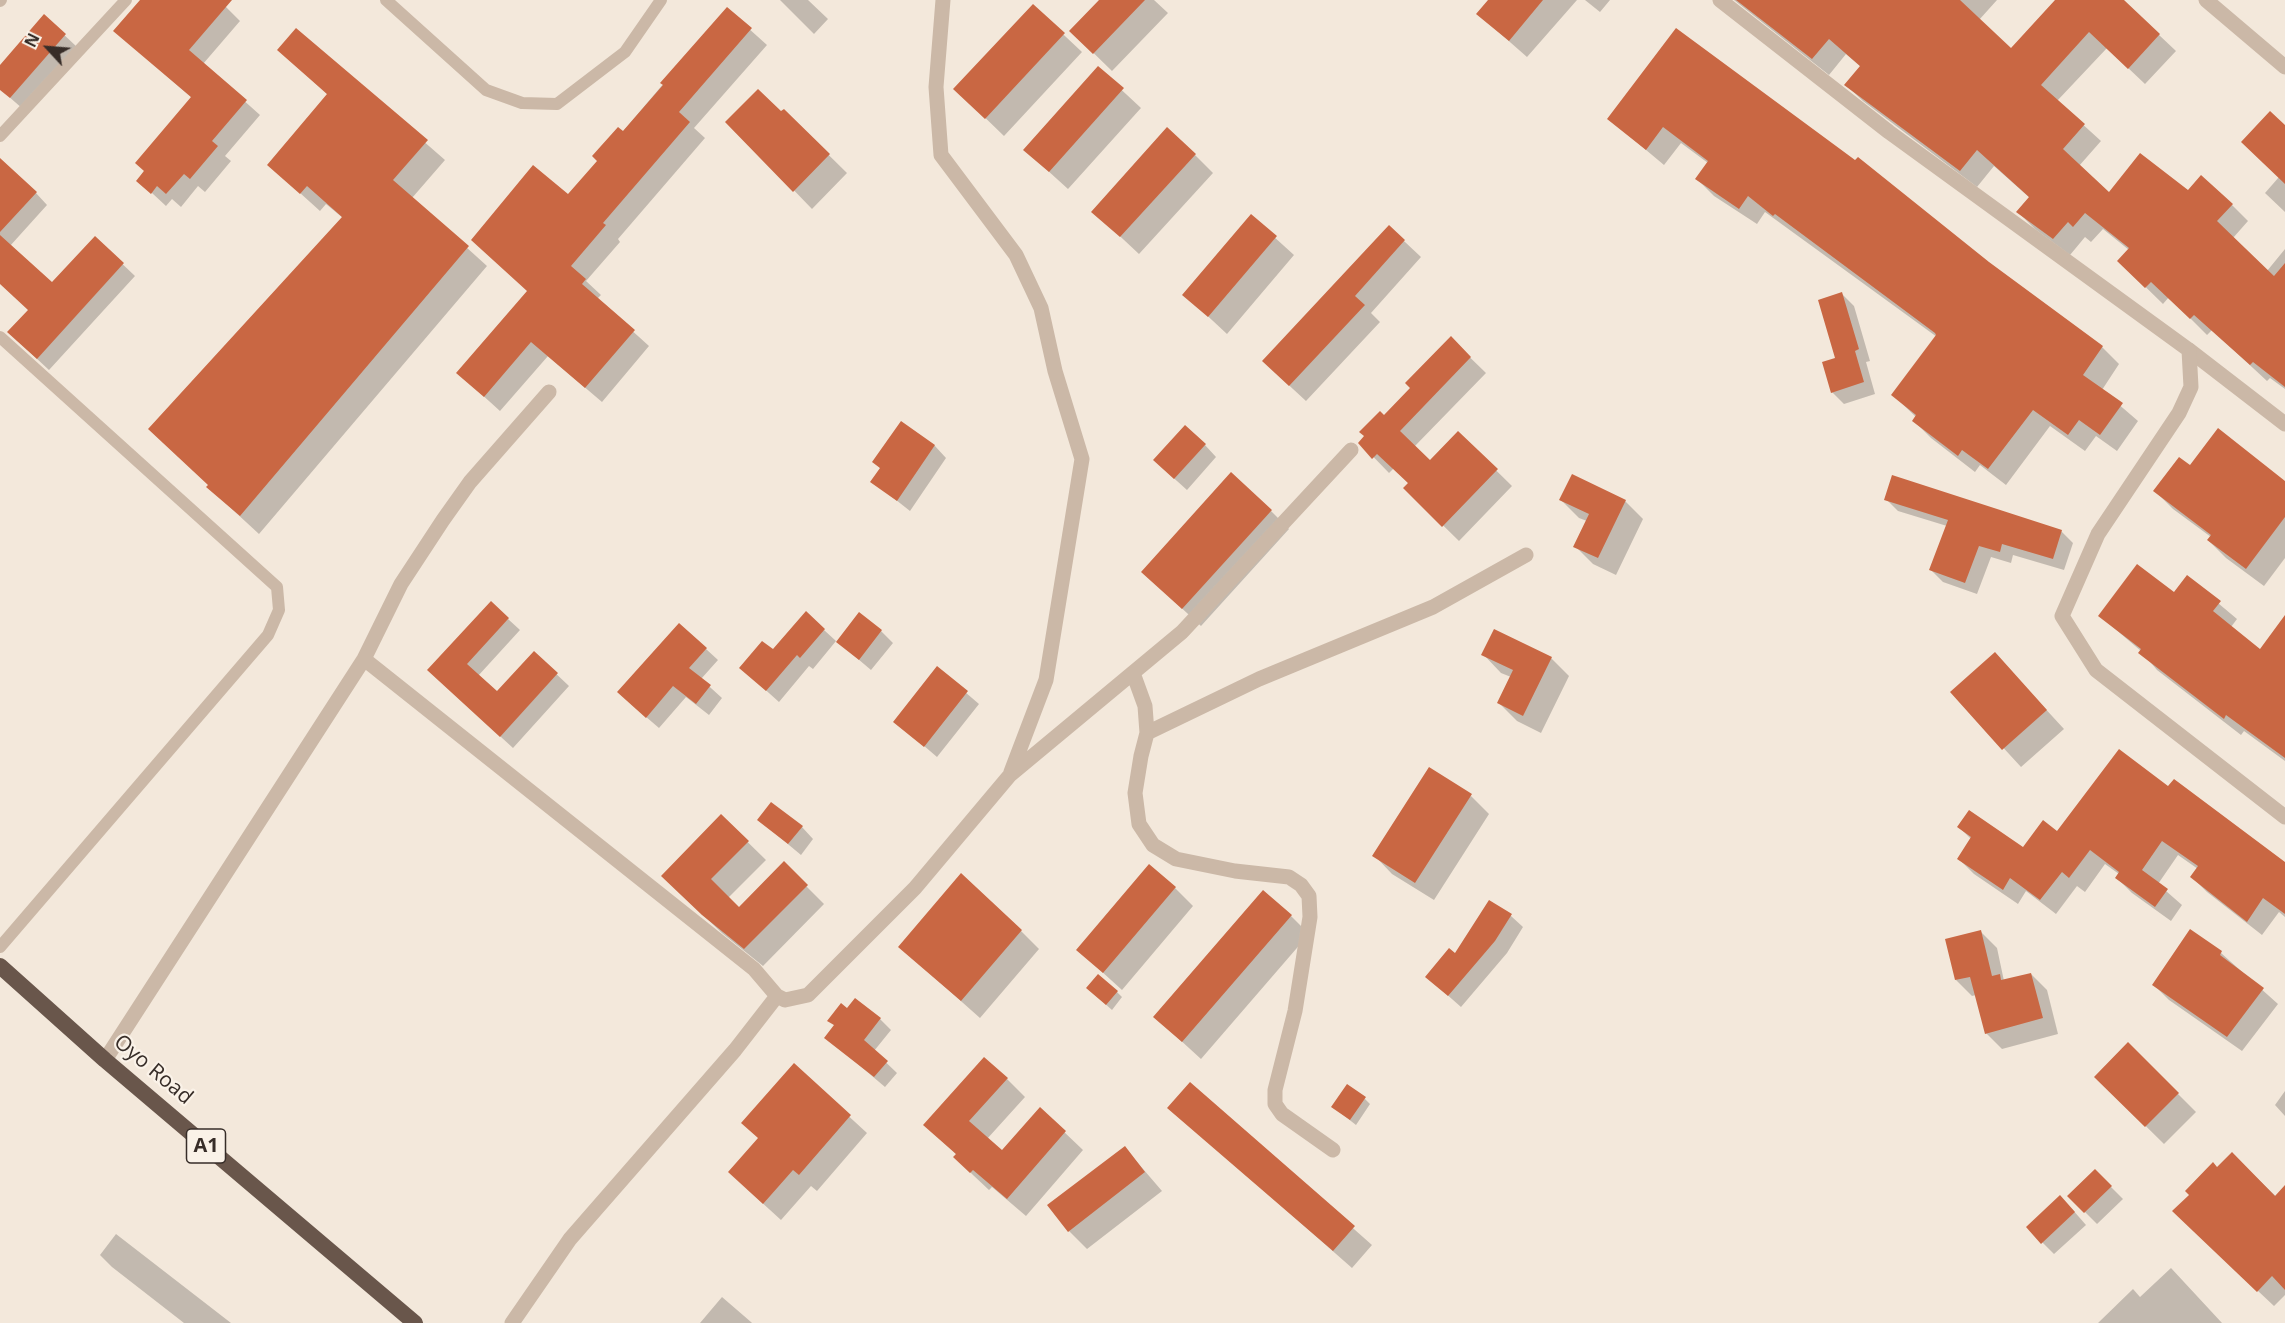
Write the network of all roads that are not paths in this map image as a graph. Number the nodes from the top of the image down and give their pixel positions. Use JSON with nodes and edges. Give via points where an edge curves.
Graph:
{"nodes":[{"id":1,"x":126,"y":0,"type":"edge"},
{"id":2,"x":386,"y":0,"type":"edge"},
{"id":3,"x":661,"y":0,"type":"edge"},
{"id":4,"x":943,"y":0,"type":"edge"},
{"id":5,"x":1720,"y":0,"type":"edge"},
{"id":6,"x":2206,"y":0,"type":"edge"},
{"id":7,"x":2285,"y":67,"type":"edge"},
{"id":8,"x":0,"y":136,"type":"edge"},
{"id":9,"x":0,"y":337,"type":"edge"},
{"id":10,"x":2189,"y":350,"type":"junction"},
{"id":11,"x":549,"y":392,"type":"dead end"},
{"id":12,"x":2285,"y":424,"type":"edge"},
{"id":13,"x":1352,"y":450,"type":"dead end"},
{"id":14,"x":1526,"y":555,"type":"dead end"},
{"id":15,"x":364,"y":659,"type":"junction"},
{"id":16,"x":1133,"y":673,"type":"junction"},
{"id":17,"x":1148,"y":733,"type":"junction"},
{"id":18,"x":1010,"y":775,"type":"junction"},
{"id":19,"x":2285,"y":817,"type":"edge"},
{"id":20,"x":0,"y":947,"type":"edge"},
{"id":21,"x":0,"y":966,"type":"edge"},
{"id":22,"x":777,"y":996,"type":"junction"},
{"id":23,"x":105,"y":1060,"type":"junction"},
{"id":24,"x":1333,"y":1150,"type":"dead end"},
{"id":25,"x":416,"y":1323,"type":"edge"},
{"id":26,"x":512,"y":1323,"type":"edge"}],
"edges":[{"from":1,"to":8,"type":"lane"},
{"from":2,"to":3,"type":"lane","via":[[486,90],[522,103],[557,104],[625,52]]},
{"from":4,"to":18,"type":"street","via":[[936,87],[941,155],[1016,255],[1041,308],[1082,459],[1046,680]]},
{"from":5,"to":10,"type":"street","via":[[1890,132]]},
{"from":6,"to":7,"type":"street"},
{"from":9,"to":20,"type":"lane","via":[[277,587],[279,610],[268,635]]},
{"from":10,"to":12,"type":"street"},
{"from":10,"to":19,"type":"street","via":[[2191,387],[2179,413],[2098,534],[2062,616],[2096,670]]},
{"from":11,"to":15,"type":"street","via":[[470,482],[443,520],[401,584]]},
{"from":13,"to":16,"type":"street","via":[[1182,632]]},
{"from":14,"to":17,"type":"street","via":[[1433,607],[1259,679]]},
{"from":15,"to":22,"type":"street","via":[[754,969]]},
{"from":15,"to":23,"type":"street"},
{"from":16,"to":17,"type":"street","via":[[1145,706]]},
{"from":16,"to":18,"type":"street"},
{"from":17,"to":24,"type":"street","via":[[1136,793],[1139,824],[1153,845],[1176,859],[1235,872],[1289,878],[1309,896],[1310,916],[1297,999],[1275,1104],[1282,1114]]},
{"from":18,"to":22,"type":"street","via":[[915,888],[808,995],[785,1000]]},
{"from":21,"to":23,"type":"highway","name":"Oyo Road","number":"A1"},
{"from":22,"to":26,"type":"street","via":[[735,1050],[570,1239]]},
{"from":23,"to":25,"type":"highway","name":"Oyo Road","number":"A1"}]}
